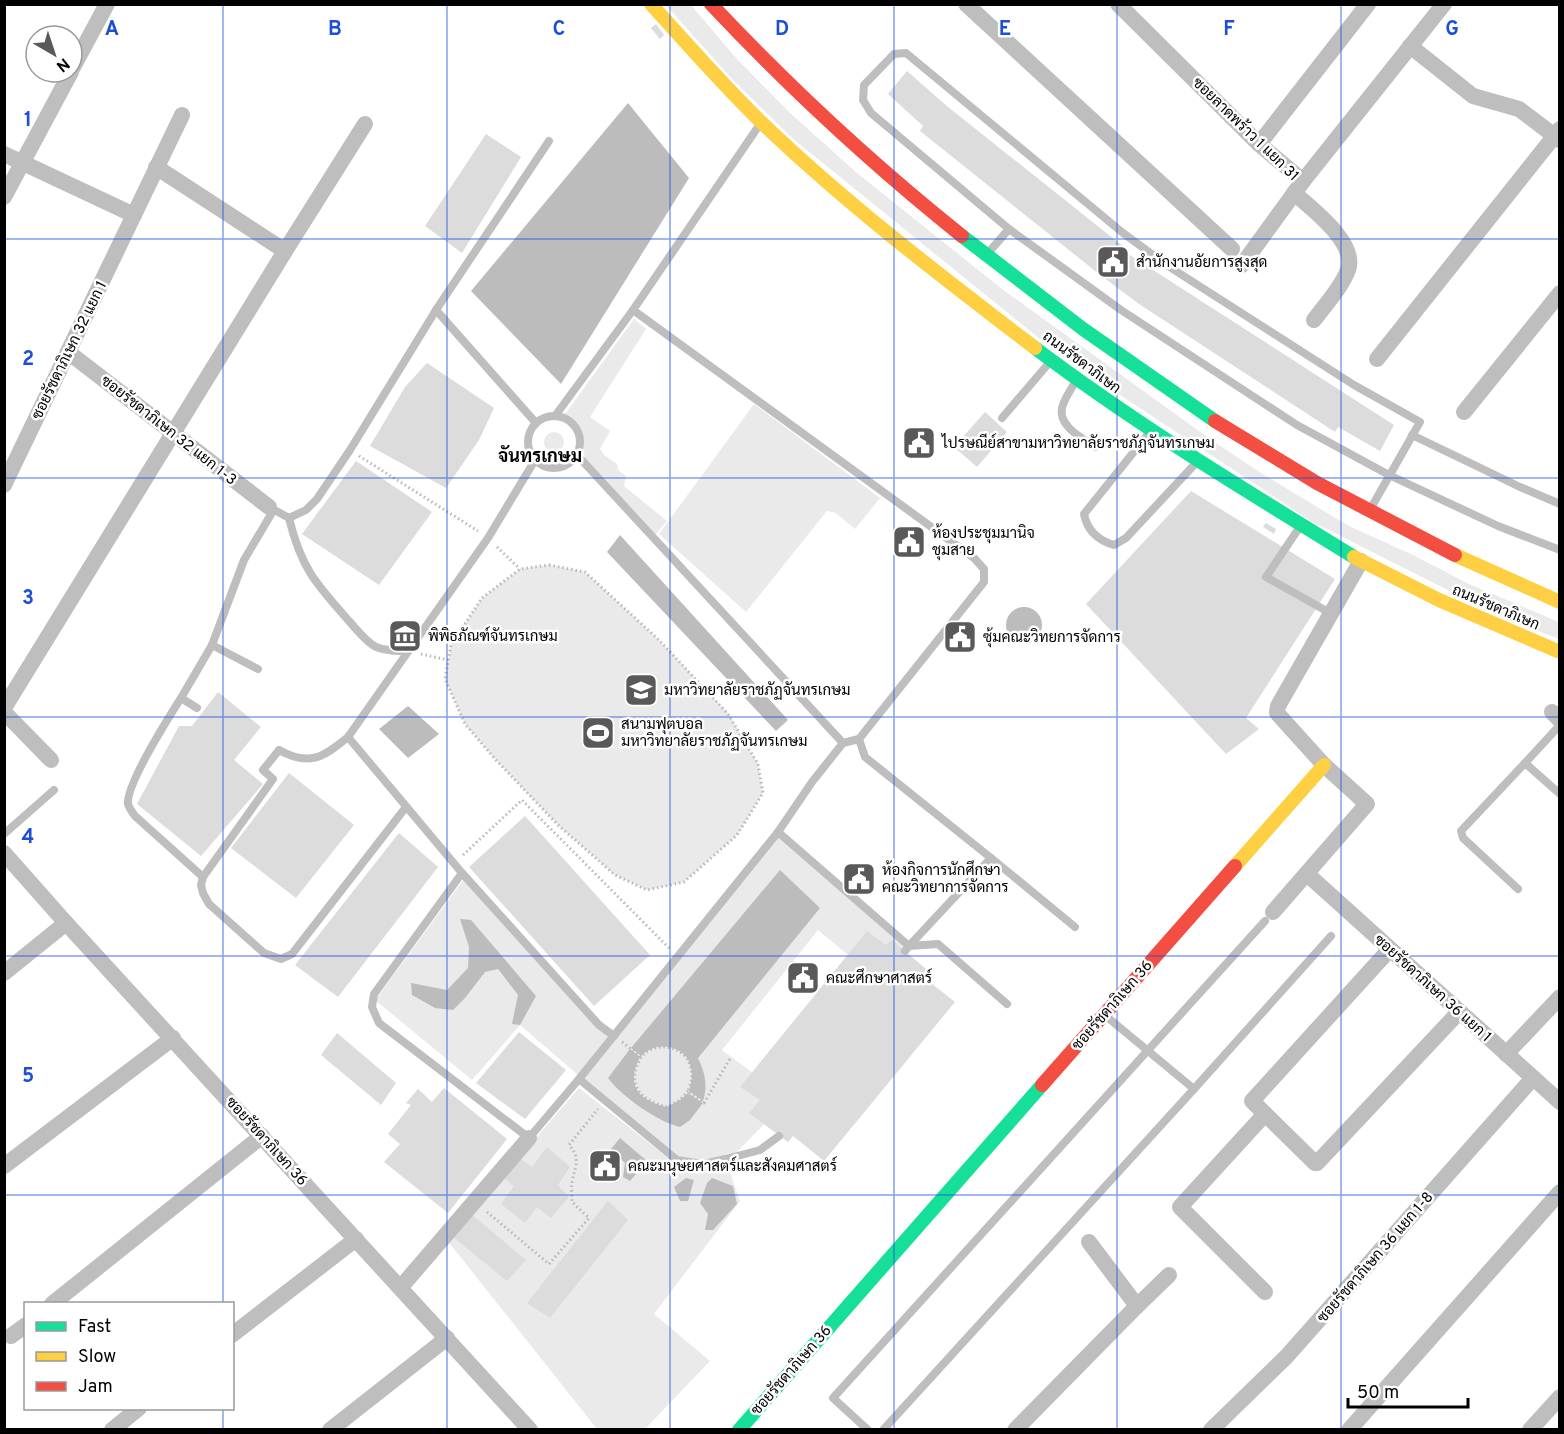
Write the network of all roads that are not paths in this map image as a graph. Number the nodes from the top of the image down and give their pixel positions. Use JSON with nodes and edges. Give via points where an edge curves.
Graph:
{"nodes":[{"id":1,"x":106,"y":4,"type":"edge"},
{"id":2,"x":651,"y":4,"type":"edge"},
{"id":3,"x":711,"y":4,"type":"edge"},
{"id":4,"x":966,"y":4,"type":"edge"},
{"id":5,"x":1118,"y":4,"type":"edge"},
{"id":6,"x":1368,"y":4,"type":"edge"},
{"id":7,"x":1444,"y":4,"type":"edge"},
{"id":8,"x":84,"y":46,"type":"edge"},
{"id":9,"x":1410,"y":46,"type":"junction"},
{"id":10,"x":64,"y":84,"type":"edge"},
{"id":11,"x":182,"y":115,"type":"dead end"},
{"id":12,"x":762,"y":122,"type":"junction"},
{"id":13,"x":365,"y":124,"type":"dead end"},
{"id":14,"x":1558,"y":135,"type":"edge"},
{"id":15,"x":549,"y":141,"type":"dead end"},
{"id":16,"x":1259,"y":144,"type":"junction"},
{"id":17,"x":4,"y":154,"type":"edge"},
{"id":18,"x":22,"y":163,"type":"junction"},
{"id":19,"x":156,"y":167,"type":"junction"},
{"id":20,"x":1299,"y":187,"type":"junction"},
{"id":21,"x":4,"y":197,"type":"edge"},
{"id":22,"x":134,"y":215,"type":"junction"},
{"id":23,"x":1009,"y":229,"type":"junction"},
{"id":24,"x":1232,"y":249,"type":"dead end"},
{"id":25,"x":285,"y":251,"type":"junction"},
{"id":26,"x":986,"y":255,"type":"junction"},
{"id":27,"x":1242,"y":265,"type":"dead end"},
{"id":28,"x":1560,"y":293,"type":"edge"},
{"id":29,"x":436,"y":310,"type":"junction"},
{"id":30,"x":633,"y":310,"type":"junction"},
{"id":31,"x":1314,"y":320,"type":"dead end"},
{"id":32,"x":68,"y":352,"type":"junction"},
{"id":33,"x":1377,"y":359,"type":"dead end"},
{"id":34,"x":1051,"y":361,"type":"junction"},
{"id":35,"x":1076,"y":379,"type":"junction"},
{"id":36,"x":1464,"y":412,"type":"dead end"},
{"id":37,"x":555,"y":416,"type":"junction"},
{"id":38,"x":1002,"y":418,"type":"dead end"},
{"id":39,"x":536,"y":423,"type":"junction"},
{"id":40,"x":1150,"y":432,"type":"junction"},
{"id":41,"x":174,"y":433,"type":"junction"},
{"id":42,"x":1412,"y":435,"type":"junction"},
{"id":43,"x":1095,"y":447,"type":"dead end"},
{"id":44,"x":577,"y":455,"type":"junction"},
{"id":45,"x":535,"y":460,"type":"junction"},
{"id":46,"x":1198,"y":462,"type":"junction"},
{"id":47,"x":1389,"y":475,"type":"junction"},
{"id":48,"x":4,"y":485,"type":"edge"},
{"id":49,"x":1560,"y":504,"type":"edge"},
{"id":50,"x":271,"y":509,"type":"junction"},
{"id":51,"x":1369,"y":513,"type":"junction"},
{"id":52,"x":289,"y":518,"type":"junction"},
{"id":53,"x":1301,"y":525,"type":"junction"},
{"id":54,"x":1560,"y":550,"type":"edge"},
{"id":55,"x":1361,"y":561,"type":"junction"},
{"id":56,"x":1560,"y":602,"type":"edge"},
{"id":57,"x":1330,"y":613,"type":"junction"},
{"id":58,"x":212,"y":645,"type":"junction"},
{"id":59,"x":408,"y":651,"type":"junction"},
{"id":60,"x":1560,"y":652,"type":"edge"},
{"id":61,"x":258,"y":669,"type":"dead end"},
{"id":62,"x":181,"y":698,"type":"junction"},
{"id":63,"x":197,"y":708,"type":"dead end"},
{"id":64,"x":4,"y":710,"type":"edge"},
{"id":65,"x":1557,"y":719,"type":"edge"},
{"id":66,"x":348,"y":737,"type":"junction"},
{"id":67,"x":860,"y":739,"type":"junction"},
{"id":68,"x":843,"y":743,"type":"junction"},
{"id":69,"x":51,"y":760,"type":"dead end"},
{"id":70,"x":1525,"y":763,"type":"junction"},
{"id":71,"x":1324,"y":765,"type":"junction"},
{"id":72,"x":54,"y":789,"type":"dead end"},
{"id":73,"x":1560,"y":794,"type":"edge"},
{"id":74,"x":406,"y":807,"type":"junction"},
{"id":75,"x":778,"y":832,"type":"junction"},
{"id":76,"x":4,"y":834,"type":"edge"},
{"id":77,"x":4,"y":853,"type":"edge"},
{"id":78,"x":991,"y":858,"type":"junction"},
{"id":79,"x":462,"y":873,"type":"junction"},
{"id":80,"x":1307,"y":874,"type":"junction"},
{"id":81,"x":203,"y":877,"type":"junction"},
{"id":82,"x":1518,"y":889,"type":"dead end"},
{"id":83,"x":1269,"y":917,"type":"joint"},
{"id":84,"x":66,"y":923,"type":"junction"},
{"id":85,"x":1075,"y":927,"type":"dead end"},
{"id":86,"x":1330,"y":936,"type":"dead end"},
{"id":87,"x":907,"y":949,"type":"junction"},
{"id":88,"x":1390,"y":949,"type":"junction"},
{"id":89,"x":4,"y":973,"type":"edge"},
{"id":90,"x":1560,"y":997,"type":"edge"},
{"id":91,"x":1007,"y":1004,"type":"dead end"},
{"id":92,"x":1459,"y":1011,"type":"junction"},
{"id":93,"x":1104,"y":1015,"type":"junction"},
{"id":94,"x":614,"y":1036,"type":"junction"},
{"id":95,"x":173,"y":1038,"type":"junction"},
{"id":96,"x":1148,"y":1052,"type":"junction"},
{"id":97,"x":1506,"y":1054,"type":"junction"},
{"id":98,"x":1533,"y":1078,"type":"junction"},
{"id":99,"x":579,"y":1079,"type":"junction"},
{"id":100,"x":1194,"y":1089,"type":"junction"},
{"id":101,"x":1560,"y":1102,"type":"edge"},
{"id":102,"x":1265,"y":1114,"type":"junction"},
{"id":103,"x":262,"y":1136,"type":"junction"},
{"id":104,"x":779,"y":1136,"type":"dead end"},
{"id":105,"x":529,"y":1138,"type":"junction"},
{"id":106,"x":4,"y":1166,"type":"edge"},
{"id":107,"x":1560,"y":1192,"type":"edge"},
{"id":108,"x":356,"y":1239,"type":"junction"},
{"id":109,"x":1089,"y":1242,"type":"dead end"},
{"id":110,"x":1169,"y":1275,"type":"dead end"},
{"id":111,"x":400,"y":1287,"type":"junction"},
{"id":112,"x":1265,"y":1292,"type":"dead end"},
{"id":113,"x":54,"y":1302,"type":"edge"},
{"id":114,"x":1137,"y":1306,"type":"junction"},
{"id":115,"x":24,"y":1326,"type":"edge"},
{"id":116,"x":234,"y":1333,"type":"edge"},
{"id":117,"x":11,"y":1336,"type":"dead end"},
{"id":118,"x":447,"y":1338,"type":"junction"},
{"id":119,"x":1560,"y":1397,"type":"edge"},
{"id":120,"x":137,"y":1410,"type":"edge"},
{"id":121,"x":112,"y":1430,"type":"edge"},
{"id":122,"x":330,"y":1430,"type":"edge"},
{"id":123,"x":530,"y":1430,"type":"edge"},
{"id":124,"x":739,"y":1430,"type":"edge"},
{"id":125,"x":868,"y":1430,"type":"edge"},
{"id":126,"x":883,"y":1430,"type":"edge"},
{"id":127,"x":1015,"y":1430,"type":"edge"},
{"id":128,"x":1210,"y":1430,"type":"edge"},
{"id":129,"x":1349,"y":1430,"type":"edge"},
{"id":130,"x":1530,"y":1430,"type":"edge"}],
"edges":[{"from":1,"to":8,"type":"street"},
{"from":2,"to":12,"type":"main road","name":"ถนนรัชดาภิเษก"},
{"from":3,"to":26,"type":"main road","name":"ถนนรัชดาภิเษก","via":[[784,82]]},
{"from":4,"to":24,"type":"street"},
{"from":5,"to":16,"type":"street","name":"ซอยลาดพร้าว 1 แยก 31"},
{"from":6,"to":16,"type":"street"},
{"from":7,"to":9,"type":"street"},
{"from":9,"to":14,"type":"street","via":[[1473,96],[1519,109]]},
{"from":9,"to":20,"type":"street"},
{"from":10,"to":18,"type":"street"},
{"from":11,"to":19,"type":"street","name":"ซอยรัชดาภิเษก 32 แยก 1"},
{"from":12,"to":30,"type":"lane"},
{"from":12,"to":34,"type":"main road","name":"ถนนรัชดาภิเษก","via":[[844,197]]},
{"from":13,"to":25,"type":"street"},
{"from":14,"to":33,"type":"street"},
{"from":15,"to":29,"type":"lane"},
{"from":16,"to":20,"type":"street","name":"ซอยลาดพร้าว 1 แยก 31"},
{"from":17,"to":18,"type":"street"},
{"from":18,"to":21,"type":"street"},
{"from":18,"to":22,"type":"street"},
{"from":19,"to":22,"type":"street","name":"ซอยรัชดาภิเษก 32 แยก 1"},
{"from":19,"to":25,"type":"street"},
{"from":20,"to":27,"type":"street","name":"ซอยลาดพร้าว 1 แยก 31"},
{"from":20,"to":31,"type":"street","via":[[1347,249],[1349,267]]},
{"from":22,"to":32,"type":"street","name":"ซอยรัชดาภิเษก 32 แยก 1"},
{"from":23,"to":26,"type":"lane"},
{"from":23,"to":42,"type":"lane","via":[[871,113],[863,100],[864,85],[894,54],[906,53],[1167,266],[1354,386],[1420,422]]},
{"from":23,"to":47,"type":"lane","via":[[1249,395]]},
{"from":25,"to":41,"type":"street"},
{"from":26,"to":51,"type":"main road","name":"ถนนรัชดาภิเษก","via":[[1072,322],[1178,395],[1281,463]]},
{"from":28,"to":36,"type":"street"},
{"from":29,"to":39,"type":"lane"},
{"from":29,"to":52,"type":"lane","via":[[317,499]]},
{"from":30,"to":37,"type":"lane"},
{"from":30,"to":67,"type":"lane","via":[[984,568],[984,582]]},
{"from":32,"to":41,"type":"street","name":"ซอยรัชดาภิเษก 32 แยก 1-3"},
{"from":32,"to":48,"type":"street","name":"ซอยรัชดาภิเษก 32 แยก 1"},
{"from":34,"to":35,"type":"main road","name":"ถนนรัชดาภิเษก"},
{"from":34,"to":38,"type":"lane"},
{"from":35,"to":40,"type":"main road","name":"ถนนรัชดาภิเษก"},
{"from":35,"to":43,"type":"lane","via":[[1062,408],[1062,419]]},
{"from":37,"to":39,"type":"lane"},
{"from":37,"to":44,"type":"lane","via":[[577,429]]},
{"from":39,"to":45,"type":"lane","via":[[528,438]]},
{"from":40,"to":46,"type":"main road","name":"ถนนรัชดาภิเษก"},
{"from":40,"to":46,"type":"lane","via":[[1084,514],[1086,526],[1103,542],[1114,545],[1126,538]]},
{"from":41,"to":50,"type":"street","name":"ซอยรัชดาภิเษก 32 แยก 1-3"},
{"from":41,"to":64,"type":"street"},
{"from":42,"to":47,"type":"lane"},
{"from":42,"to":49,"type":"lane"},
{"from":44,"to":45,"type":"lane","via":[[557,468]]},
{"from":44,"to":68,"type":"lane"},
{"from":45,"to":59,"type":"lane","via":[[488,538]]},
{"from":46,"to":53,"type":"main road","name":"ถนนรัชดาภิเษก"},
{"from":47,"to":51,"type":"lane"},
{"from":47,"to":54,"type":"lane"},
{"from":50,"to":52,"type":"lane"},
{"from":50,"to":58,"type":"lane","via":[[244,560]]},
{"from":51,"to":56,"type":"main road","name":"ถนนรัชดาภิเษก"},
{"from":52,"to":59,"type":"lane","via":[[302,560],[317,585],[374,646]]},
{"from":53,"to":55,"type":"main road","name":"ถนนรัชดาภิเษก"},
{"from":53,"to":57,"type":"lane","via":[[1266,577]]},
{"from":55,"to":57,"type":"street"},
{"from":55,"to":60,"type":"main road","name":"ถนนรัชดาภิเษก","via":[[1439,600]]},
{"from":57,"to":71,"type":"street","via":[[1277,714]]},
{"from":58,"to":61,"type":"lane"},
{"from":58,"to":62,"type":"lane"},
{"from":59,"to":66,"type":"lane"},
{"from":62,"to":63,"type":"lane"},
{"from":62,"to":81,"type":"lane","via":[[147,754],[128,804],[135,816]]},
{"from":64,"to":69,"type":"street"},
{"from":65,"to":70,"type":"lane"},
{"from":66,"to":74,"type":"lane"},
{"from":66,"to":81,"type":"lane","via":[[327,755],[306,758],[279,750],[263,770],[273,779]]},
{"from":67,"to":68,"type":"lane"},
{"from":67,"to":78,"type":"lane","via":[[865,757]]},
{"from":68,"to":75,"type":"lane"},
{"from":70,"to":73,"type":"lane"},
{"from":70,"to":82,"type":"lane","via":[[1461,831],[1463,838]]},
{"from":71,"to":80,"type":"street","via":[[1367,804]]},
{"from":71,"to":93,"type":"main road","name":"ซอยรัชดาภิเษก 36"},
{"from":72,"to":76,"type":"lane"},
{"from":74,"to":79,"type":"lane"},
{"from":74,"to":81,"type":"lane","via":[[292,954],[281,959],[264,953],[209,904],[202,893]]},
{"from":75,"to":87,"type":"lane"},
{"from":75,"to":94,"type":"lane"},
{"from":77,"to":84,"type":"street","name":"ซอยรัชดาภิเษก 36"},
{"from":78,"to":85,"type":"lane"},
{"from":78,"to":87,"type":"lane"},
{"from":79,"to":94,"type":"lane","via":[[599,1025]]},
{"from":79,"to":105,"type":"lane","via":[[374,994],[372,1007],[379,1023]]},
{"from":80,"to":83,"type":"street"},
{"from":80,"to":88,"type":"street","name":"ซอยรัชดาภิเษก 36 แยก 1"},
{"from":83,"to":96,"type":"lane"},
{"from":84,"to":89,"type":"street"},
{"from":84,"to":95,"type":"street","name":"ซอยรัชดาภิเษก 36"},
{"from":86,"to":100,"type":"lane"},
{"from":87,"to":91,"type":"lane","via":[[938,944]]},
{"from":88,"to":92,"type":"street","name":"ซอยรัชดาภิเษก 36 แยก 1"},
{"from":88,"to":102,"type":"street","via":[[1252,1101]]},
{"from":90,"to":97,"type":"street"},
{"from":92,"to":97,"type":"street","name":"ซอยรัชดาภิเษก 36 แยก 1"},
{"from":92,"to":102,"type":"street","via":[[1317,1163]]},
{"from":93,"to":96,"type":"lane"},
{"from":93,"to":124,"type":"main road","name":"ซอยรัชดาภิเษก 36"},
{"from":94,"to":99,"type":"lane"},
{"from":95,"to":103,"type":"street","name":"ซอยรัชดาภิเษก 36"},
{"from":95,"to":106,"type":"street"},
{"from":96,"to":100,"type":"lane"},
{"from":96,"to":125,"type":"lane","via":[[833,1398]]},
{"from":97,"to":98,"type":"street","name":"ซอยรัชดาภิเษก 36 แยก 1"},
{"from":98,"to":101,"type":"street","name":"ซอยรัชดาภิเษก 36 แยก 1"},
{"from":98,"to":128,"type":"street","name":"ซอยรัชดาภิเษก 36 แยก 1-8","via":[[1287,1356]]},
{"from":99,"to":104,"type":"lane","via":[[677,1160],[704,1164],[726,1159],[760,1150]]},
{"from":99,"to":105,"type":"lane"},
{"from":100,"to":126,"type":"lane"},
{"from":102,"to":112,"type":"street","via":[[1180,1207]]},
{"from":103,"to":108,"type":"street","name":"ซอยรัชดาภิเษก 36"},
{"from":103,"to":113,"type":"street"},
{"from":105,"to":111,"type":"street"},
{"from":107,"to":129,"type":"street"},
{"from":108,"to":111,"type":"street","name":"ซอยรัชดาภิเษก 36"},
{"from":108,"to":116,"type":"street"},
{"from":109,"to":114,"type":"street"},
{"from":110,"to":114,"type":"street"},
{"from":111,"to":118,"type":"street","name":"ซอยรัชดาภิเษก 36"},
{"from":114,"to":127,"type":"street"},
{"from":115,"to":117,"type":"street"},
{"from":118,"to":122,"type":"street"},
{"from":118,"to":123,"type":"street","name":"ซอยรัชดาภิเษก 36"},
{"from":119,"to":130,"type":"street"},
{"from":120,"to":121,"type":"street"}]}
